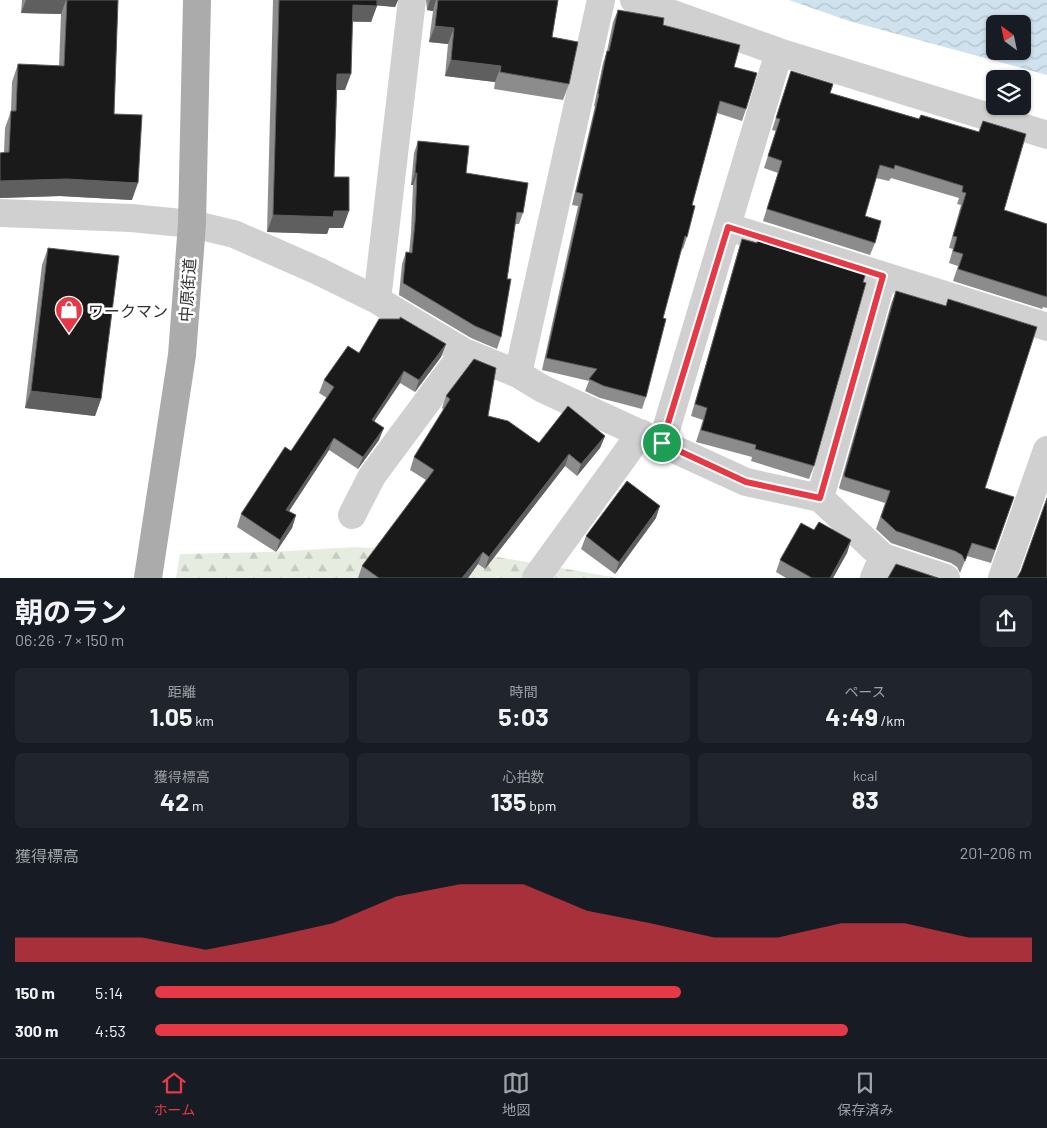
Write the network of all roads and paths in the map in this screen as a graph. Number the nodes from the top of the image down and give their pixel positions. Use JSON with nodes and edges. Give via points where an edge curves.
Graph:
{"nodes":[{"id":1,"x":197,"y":0,"type":"edge"},
{"id":2,"x":412,"y":0,"type":"edge"},
{"id":3,"x":601,"y":0,"type":"edge"},
{"id":4,"x":634,"y":0,"type":"edge"},
{"id":5,"x":779,"y":52,"type":"junction"},
{"id":6,"x":1047,"y":135,"type":"edge"},
{"id":7,"x":0,"y":213,"type":"edge"},
{"id":8,"x":192,"y":224,"type":"junction"},
{"id":9,"x":728,"y":227,"type":"junction"},
{"id":10,"x":883,"y":276,"type":"junction"},
{"id":11,"x":377,"y":300,"type":"junction"},
{"id":12,"x":1047,"y":327,"type":"edge"},
{"id":13,"x":464,"y":352,"type":"junction"},
{"id":14,"x":518,"y":374,"type":"junction"},
{"id":15,"x":652,"y":438,"type":"junction"},
{"id":16,"x":1047,"y":450,"type":"edge"},
{"id":17,"x":820,"y":498,"type":"junction"},
{"id":18,"x":352,"y":516,"type":"dead end"},
{"id":19,"x":878,"y":567,"type":"edge"},
{"id":20,"x":148,"y":578,"type":"edge"},
{"id":21,"x":536,"y":578,"type":"edge"},
{"id":22,"x":946,"y":578,"type":"edge"},
{"id":23,"x":1002,"y":578,"type":"edge"}],
"edges":[{"from":1,"to":8,"type":"main road","name":"中原街道"},
{"from":2,"to":11,"type":"street"},
{"from":3,"to":14,"type":"street"},
{"from":4,"to":5,"type":"street"},
{"from":5,"to":6,"type":"street"},
{"from":5,"to":9,"type":"street"},
{"from":7,"to":8,"type":"street","via":[[131,218]]},
{"from":8,"to":11,"type":"street","via":[[234,234]]},
{"from":8,"to":20,"type":"main road","name":"中原街道","via":[[182,355]]},
{"from":9,"to":10,"type":"street"},
{"from":9,"to":15,"type":"street"},
{"from":10,"to":12,"type":"street"},
{"from":10,"to":17,"type":"street"},
{"from":11,"to":13,"type":"street"},
{"from":13,"to":14,"type":"street"},
{"from":13,"to":18,"type":"street","via":[[372,476]]},
{"from":14,"to":15,"type":"street","via":[[543,389]]},
{"from":15,"to":17,"type":"street","via":[[746,482]]},
{"from":15,"to":21,"type":"street"},
{"from":16,"to":23,"type":"street"},
{"from":17,"to":19,"type":"street"},
{"from":19,"to":22,"type":"street"}]}
